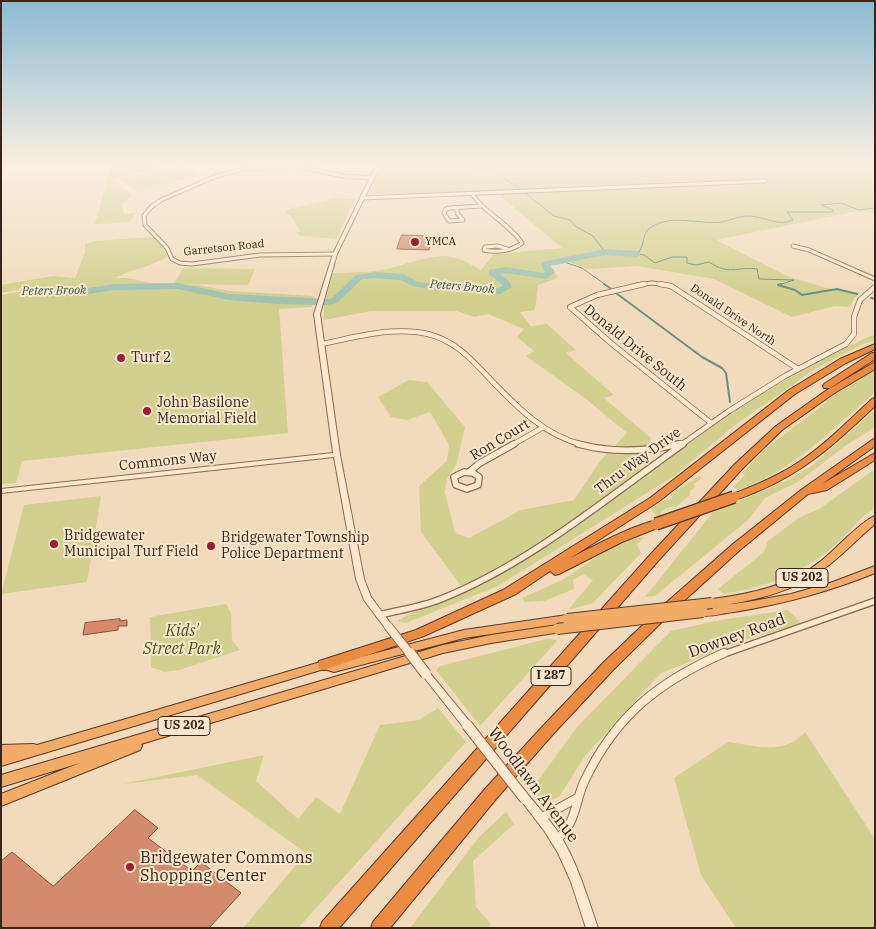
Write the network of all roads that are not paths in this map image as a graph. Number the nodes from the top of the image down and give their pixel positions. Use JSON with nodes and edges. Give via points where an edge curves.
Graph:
{"nodes":[{"id":1,"x":152,"y":206,"type":"edge"},
{"id":2,"x":358,"y":206,"type":"edge"},
{"id":3,"x":477,"y":206,"type":"edge"},
{"id":4,"x":481,"y":206,"type":"edge"},
{"id":5,"x":457,"y":208,"type":"junction"},
{"id":6,"x":793,"y":246,"type":"dead end"},
{"id":7,"x":507,"y":249,"type":"junction"},
{"id":8,"x":335,"y":254,"type":"junction"},
{"id":9,"x":875,"y":279,"type":"edge"},
{"id":10,"x":655,"y":283,"type":"joint"},
{"id":11,"x":875,"y":287,"type":"edge"},
{"id":12,"x":322,"y":344,"type":"junction"},
{"id":13,"x":875,"y":346,"type":"edge"},
{"id":14,"x":875,"y":355,"type":"edge"},
{"id":15,"x":875,"y":366,"type":"edge"},
{"id":16,"x":798,"y":370,"type":"junction"},
{"id":17,"x":875,"y":400,"type":"edge"},
{"id":18,"x":711,"y":424,"type":"junction"},
{"id":19,"x":542,"y":428,"type":"junction"},
{"id":20,"x":779,"y":428,"type":"junction"},
{"id":21,"x":875,"y":440,"type":"edge"},
{"id":22,"x":685,"y":443,"type":"junction"},
{"id":23,"x":337,"y":455,"type":"junction"},
{"id":24,"x":875,"y":456,"type":"edge"},
{"id":25,"x":469,"y":472,"type":"junction"},
{"id":26,"x":1,"y":491,"type":"edge"},
{"id":27,"x":805,"y":491,"type":"junction"},
{"id":28,"x":875,"y":519,"type":"edge"},
{"id":29,"x":875,"y":569,"type":"edge"},
{"id":30,"x":508,"y":594,"type":"junction"},
{"id":31,"x":875,"y":601,"type":"edge"},
{"id":32,"x":712,"y":603,"type":"joint"},
{"id":33,"x":703,"y":612,"type":"joint"},
{"id":34,"x":379,"y":615,"type":"junction"},
{"id":35,"x":567,"y":619,"type":"joint"},
{"id":36,"x":557,"y":629,"type":"joint"},
{"id":37,"x":324,"y":665,"type":"junction"},
{"id":38,"x":177,"y":728,"type":"junction"},
{"id":39,"x":41,"y":749,"type":"junction"},
{"id":40,"x":1,"y":750,"type":"edge"},
{"id":41,"x":1,"y":761,"type":"edge"},
{"id":42,"x":1,"y":781,"type":"edge"},
{"id":43,"x":577,"y":798,"type":"junction"},
{"id":44,"x":1,"y":800,"type":"edge"},
{"id":45,"x":541,"y":818,"type":"junction"},
{"id":46,"x":556,"y":839,"type":"junction"},
{"id":47,"x":328,"y":928,"type":"edge"},
{"id":48,"x":379,"y":928,"type":"edge"},
{"id":49,"x":592,"y":928,"type":"edge"}],
"edges":[{"from":1,"to":8,"type":"street","name":"Garretson Road","via":[[144,216],[145,225],[167,248],[172,259],[180,263],[260,255]]},
{"from":2,"to":8,"type":"street"},
{"from":3,"to":5,"type":"street"},
{"from":4,"to":7,"type":"street","via":[[521,240],[521,245]]},
{"from":5,"to":5,"type":"street","via":[[445,210],[448,219],[455,222],[463,220]]},
{"from":6,"to":9,"type":"street","via":[[810,250]]},
{"from":7,"to":7,"type":"street","via":[[493,246],[484,249],[492,252]]},
{"from":8,"to":12,"type":"street","via":[[318,308]]},
{"from":10,"to":16,"type":"street","name":"Donald Drive North","via":[[674,287]]},
{"from":10,"to":18,"type":"street","name":"Donald Drive South","via":[[591,297],[570,308]]},
{"from":11,"to":16,"type":"street","name":"Thru Way Drive","via":[[860,300],[850,341]]},
{"from":12,"to":19,"type":"street","via":[[390,332],[420,333],[440,338],[465,353]]},
{"from":12,"to":23,"type":"street"},
{"from":13,"to":30,"type":"highway","via":[[792,392],[654,500]]},
{"from":14,"to":20,"type":"highway","number":"I 287","via":[[815,395],[781,422]]},
{"from":15,"to":20,"type":"highway","number":"I 287","via":[[836,388]]},
{"from":16,"to":18,"type":"street","name":"Thru Way Drive"},
{"from":17,"to":30,"type":"highway","bridge":true,"via":[[827,445],[771,482],[611,542]]},
{"from":18,"to":22,"type":"street","name":"Thru Way Drive"},
{"from":19,"to":22,"type":"street","via":[[569,440],[606,449],[654,450]]},
{"from":19,"to":25,"type":"street","name":"Ron Court"},
{"from":20,"to":47,"type":"highway","number":"I 287","via":[[654,558]]},
{"from":21,"to":27,"type":"highway","number":"I 287"},
{"from":22,"to":34,"type":"street","name":"Thru Way Drive","via":[[496,574],[440,600]]},
{"from":23,"to":26,"type":"street","name":"Commons Way"},
{"from":23,"to":34,"type":"street","via":[[362,584]]},
{"from":24,"to":27,"type":"highway","number":"I 287","via":[[823,488]]},
{"from":25,"to":25,"type":"street","name":"Ron Court","via":[[454,477],[454,483],[463,488],[478,485],[479,477]]},
{"from":27,"to":48,"type":"highway","number":"I 287","via":[[701,578],[610,664],[473,814]]},
{"from":28,"to":32,"type":"highway","number":"US 202","via":[[822,565],[801,578],[756,595]]},
{"from":29,"to":33,"type":"highway","number":"US 202","via":[[783,600]]},
{"from":30,"to":37,"type":"highway","via":[[420,633]]},
{"from":31,"to":43,"type":"street","name":"Downey Road","via":[[714,656],[672,676],[627,714],[608,738]]},
{"from":32,"to":35,"type":"highway","number":"US 202","bridge":true},
{"from":33,"to":36,"type":"highway","number":"US 202","bridge":true},
{"from":34,"to":45,"type":"street","name":"Woodlawn Avenue","bridge":true},
{"from":35,"to":37,"type":"highway","number":"US 202","via":[[464,634],[334,668]]},
{"from":36,"to":38,"type":"highway","number":"US 202","via":[[491,638],[443,649]]},
{"from":37,"to":39,"type":"highway","number":"US 202"},
{"from":38,"to":42,"type":"highway","number":"US 202"},
{"from":38,"to":44,"type":"highway"},
{"from":39,"to":40,"type":"highway"},
{"from":39,"to":41,"type":"highway","number":"US 202"},
{"from":43,"to":45,"type":"street"},
{"from":43,"to":46,"type":"street","name":"Downey Road","via":[[570,828]]},
{"from":45,"to":46,"type":"street","name":"Woodlawn Avenue"},
{"from":46,"to":49,"type":"street","name":"Woodlawn Avenue","via":[[573,872]]}]}
